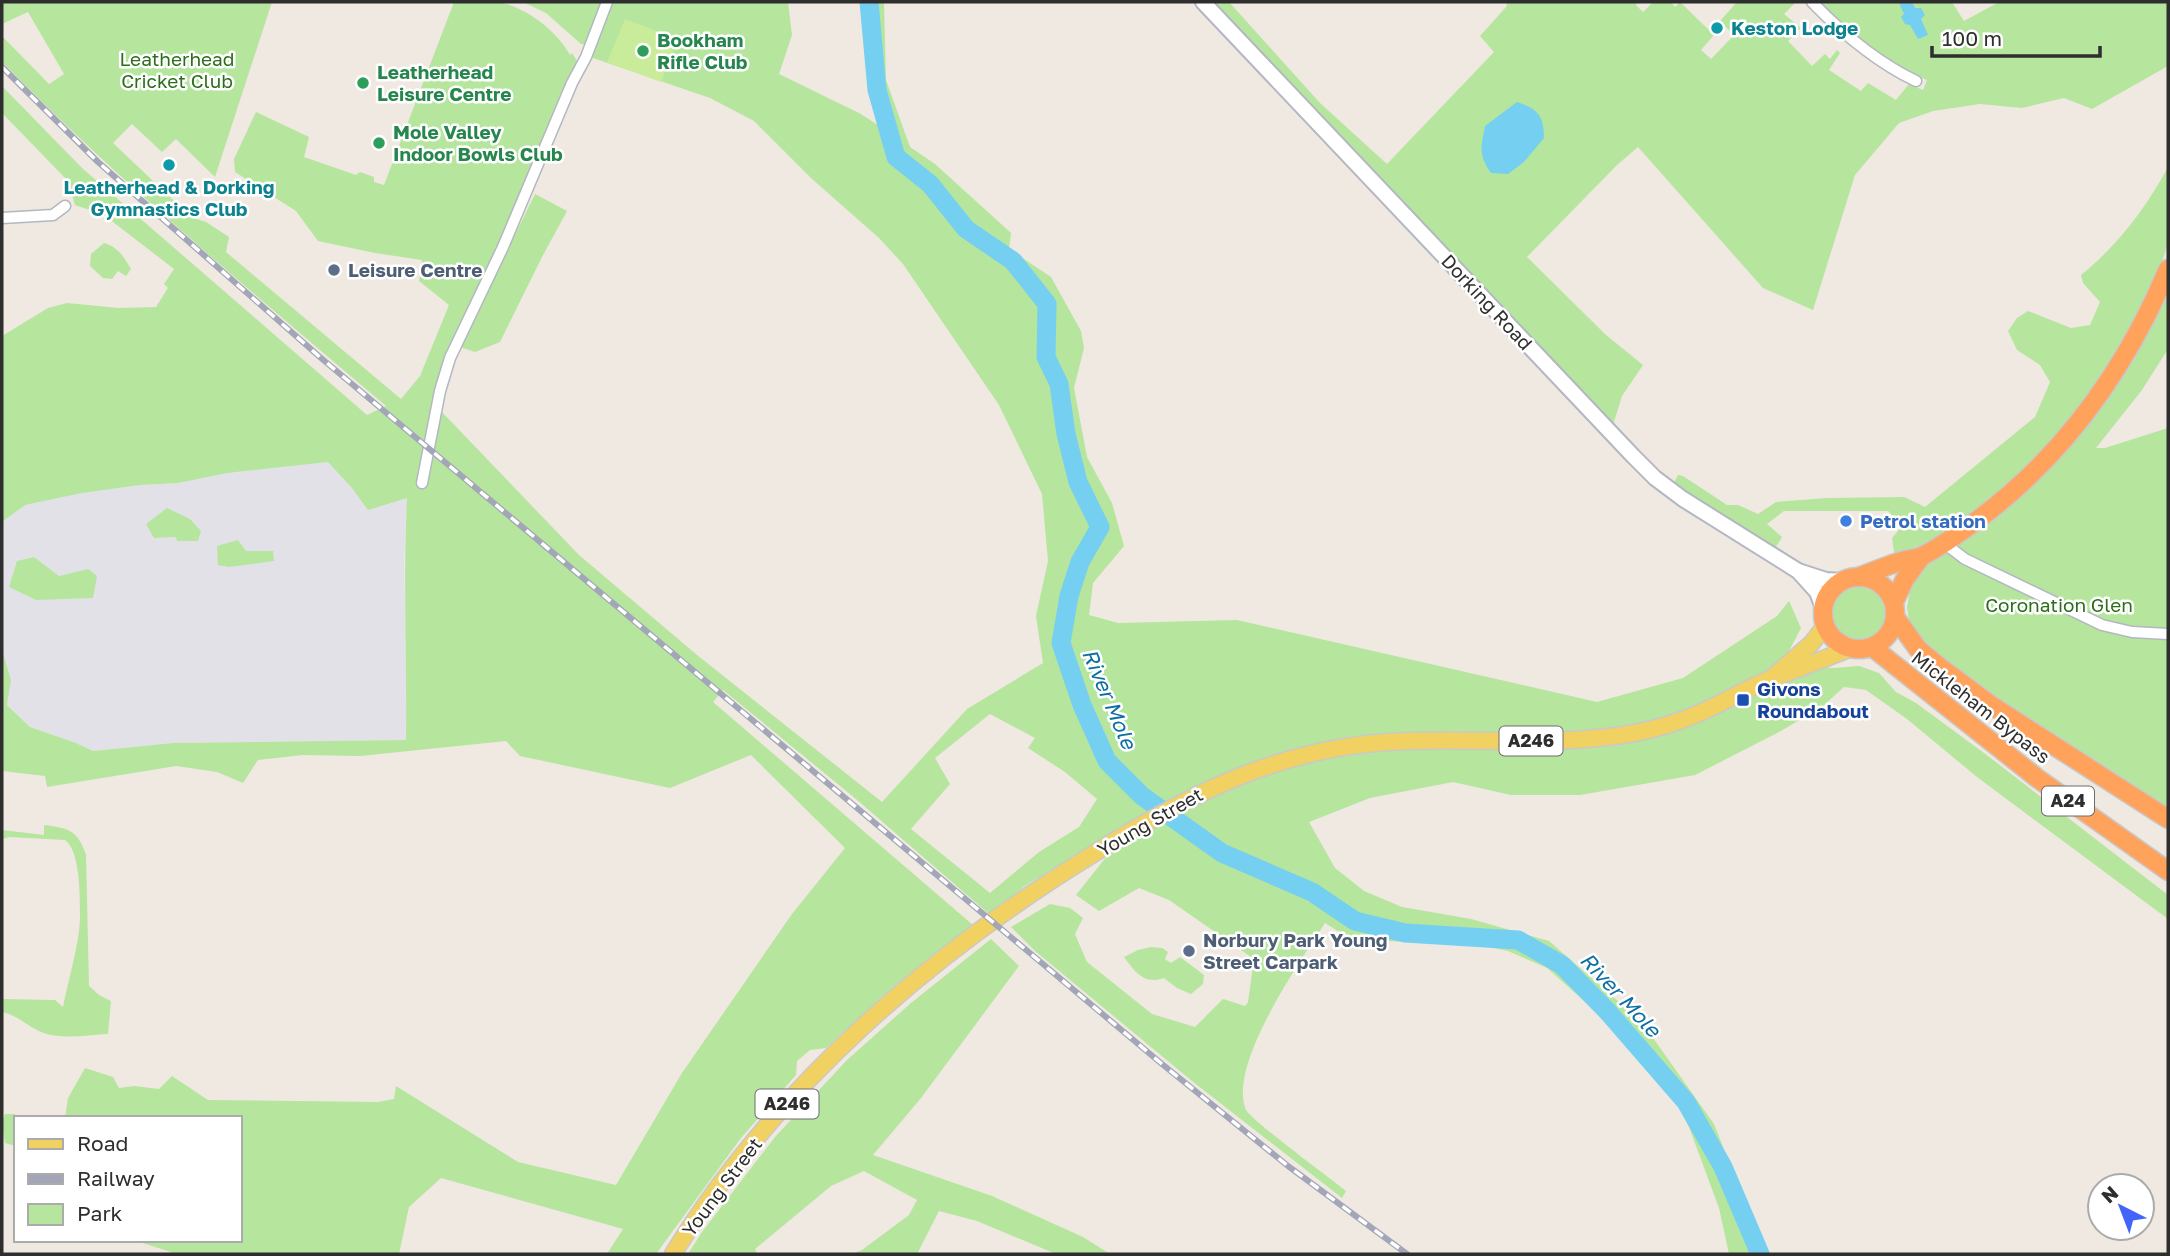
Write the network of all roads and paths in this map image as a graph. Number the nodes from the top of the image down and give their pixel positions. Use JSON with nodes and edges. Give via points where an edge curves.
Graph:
{"nodes":[{"id":1,"x":607,"y":2,"type":"edge"},
{"id":2,"x":1203,"y":2,"type":"edge"},
{"id":3,"x":1812,"y":2,"type":"edge"},
{"id":4,"x":1916,"y":81,"type":"dead end"},
{"id":5,"x":65,"y":206,"type":"dead end"},
{"id":6,"x":2,"y":218,"type":"edge"},
{"id":7,"x":2168,"y":269,"type":"edge"},
{"id":8,"x":422,"y":483,"type":"dead end"},
{"id":9,"x":1944,"y":543,"type":"junction"},
{"id":10,"x":1921,"y":557,"type":"junction"},
{"id":11,"x":1798,"y":571,"type":"junction"},
{"id":12,"x":1861,"y":576,"type":"junction"},
{"id":13,"x":1842,"y":581,"type":"junction"},
{"id":14,"x":1895,"y":609,"type":"junction"},
{"id":15,"x":1824,"y":617,"type":"junction"},
{"id":16,"x":2168,"y":634,"type":"edge"},
{"id":17,"x":1872,"y":647,"type":"junction"},
{"id":18,"x":1851,"y":649,"type":"junction"},
{"id":19,"x":1772,"y":678,"type":"junction"},
{"id":20,"x":2168,"y":818,"type":"edge"},
{"id":21,"x":2168,"y":870,"type":"edge"},
{"id":22,"x":673,"y":1254,"type":"edge"}],
"edges":[{"from":1,"to":8,"type":"street","via":[[503,247],[450,358]]},
{"from":2,"to":11,"type":"main road","name":"Dorking Road","via":[[1647,471]]},
{"from":3,"to":4,"type":"street","via":[[1842,33]]},
{"from":5,"to":6,"type":"street","via":[[53,215]]},
{"from":7,"to":9,"type":"highway","via":[[2119,368],[2073,430],[2018,487]]},
{"from":9,"to":10,"type":"highway"},
{"from":9,"to":16,"type":"street","via":[[1965,559],[2102,625]]},
{"from":10,"to":12,"type":"highway"},
{"from":10,"to":14,"type":"highway","via":[[1905,579]]},
{"from":11,"to":13,"type":"main road","name":"Dorking Road"},
{"from":11,"to":15,"type":"main road","name":"Dorking Road","via":[[1817,592]]},
{"from":12,"to":13,"type":"highway"},
{"from":12,"to":14,"type":"highway","via":[[1879,582]]},
{"from":13,"to":15,"type":"highway","via":[[1826,597]]},
{"from":14,"to":17,"type":"highway","via":[[1888,635]]},
{"from":14,"to":20,"type":"highway","name":"Mickleham Bypass","number":"A24","via":[[1918,649],[1941,668]]},
{"from":15,"to":18,"type":"highway","via":[[1831,636]]},
{"from":15,"to":19,"type":"main road","name":"Young Street","number":"A246","via":[[1811,644]]},
{"from":17,"to":18,"type":"highway"},
{"from":17,"to":21,"type":"highway","name":"Mickleham Bypass","number":"A24","via":[[2037,778]]},
{"from":18,"to":19,"type":"main road","name":"Young Street","number":"A246"},
{"from":19,"to":22,"type":"main road","name":"Young Street","number":"A246","via":[[1702,712],[1637,733],[1546,742],[1377,742],[1333,748],[1216,784],[1166,810],[979,930],[868,1021],[777,1115]]}]}
